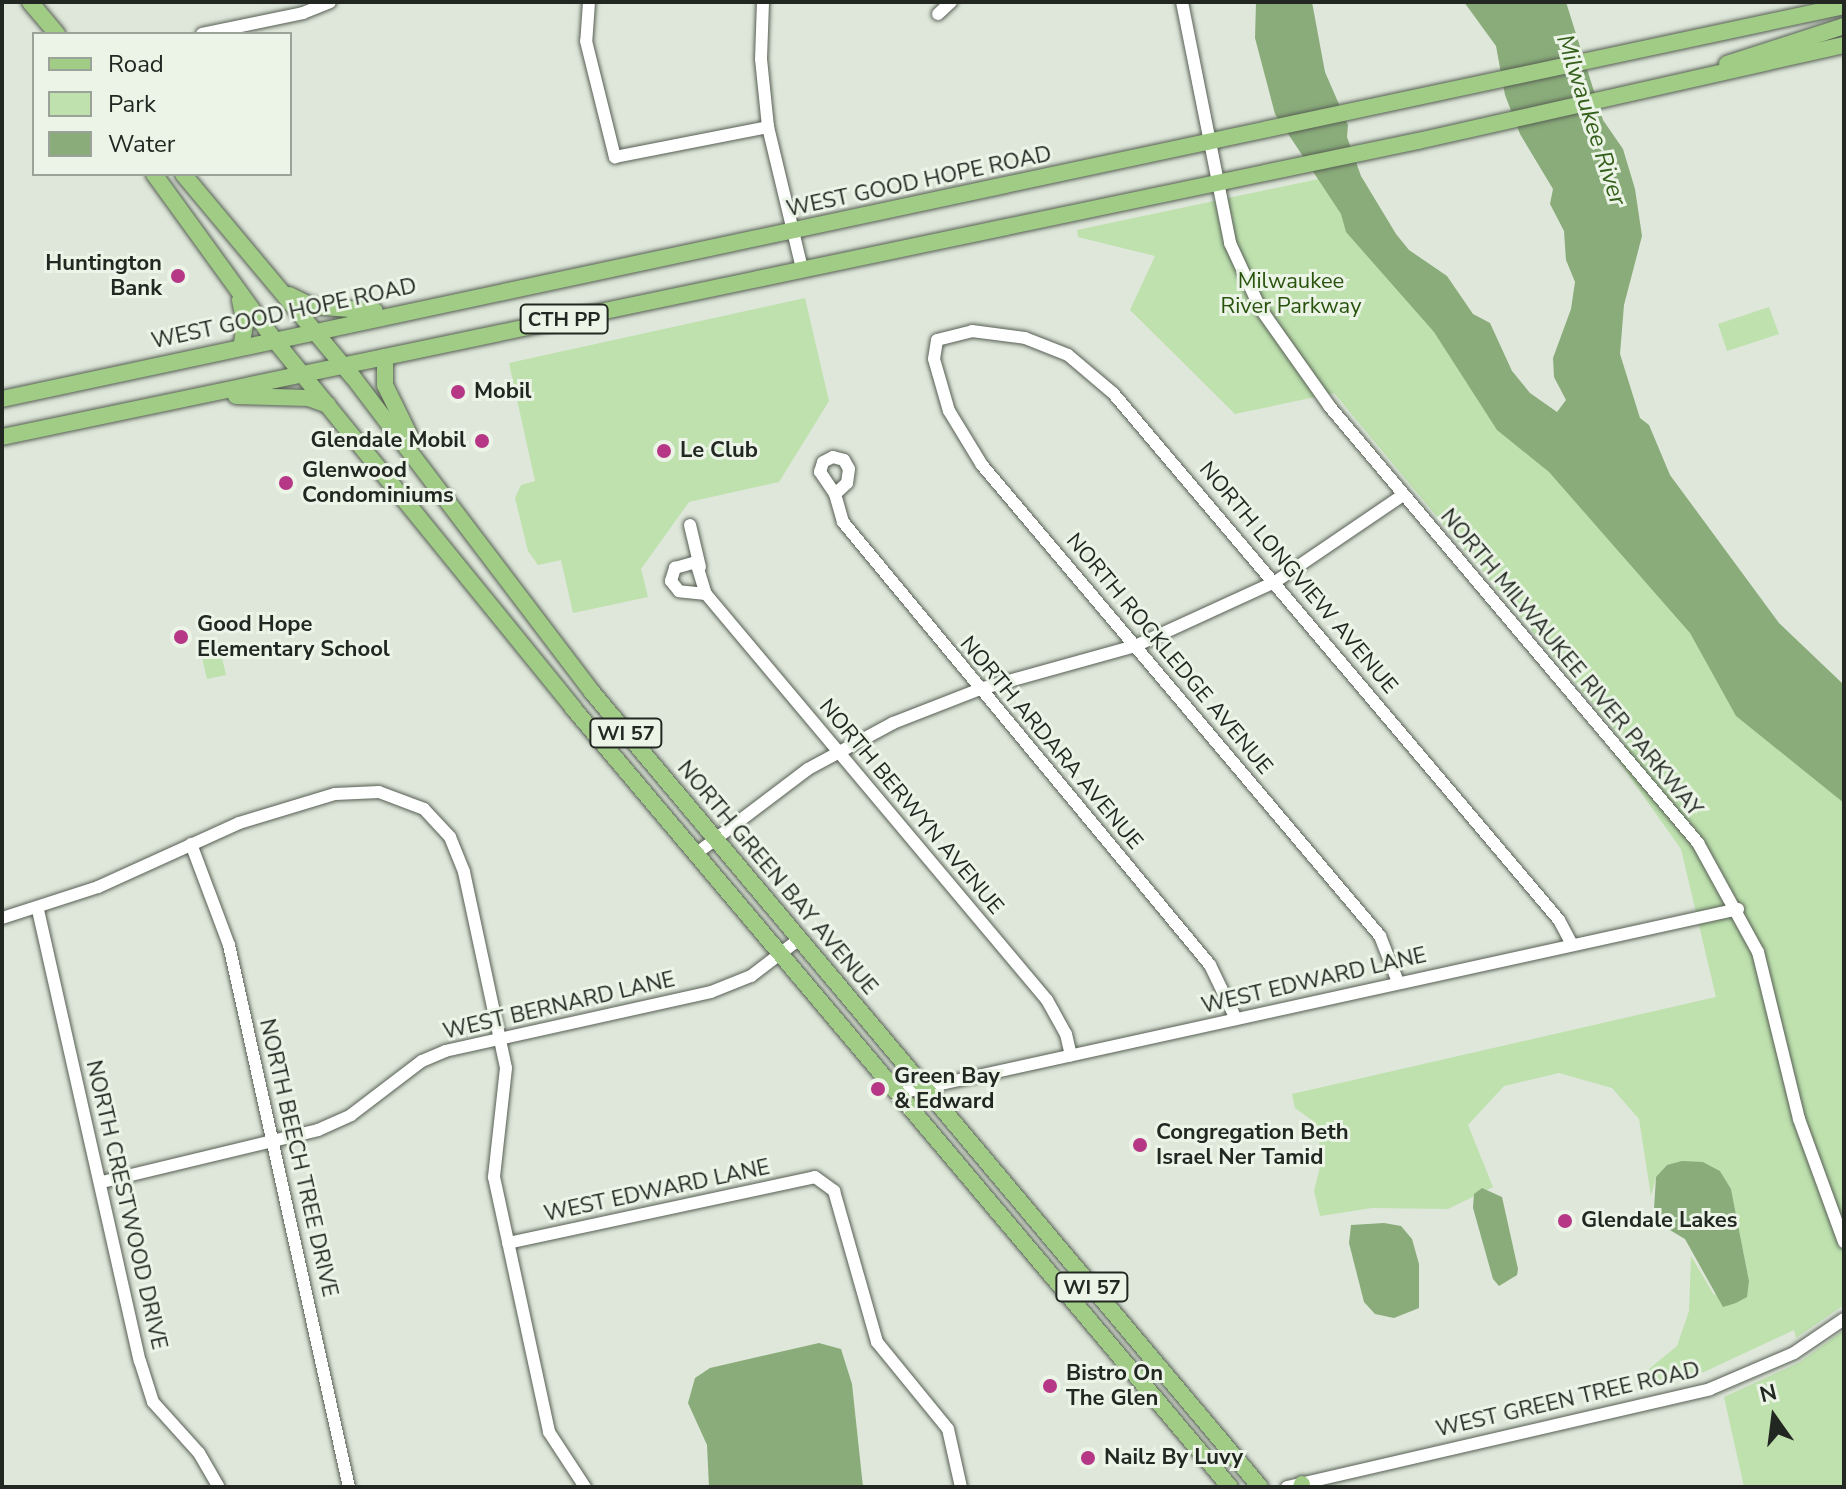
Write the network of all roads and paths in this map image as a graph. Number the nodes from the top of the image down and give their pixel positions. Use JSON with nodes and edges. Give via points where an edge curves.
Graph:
{"nodes":[{"id":1,"x":30,"y":2,"type":"edge"},
{"id":2,"x":330,"y":2,"type":"edge"},
{"id":3,"x":589,"y":2,"type":"edge"},
{"id":4,"x":763,"y":2,"type":"edge"},
{"id":5,"x":951,"y":2,"type":"edge"},
{"id":6,"x":1182,"y":2,"type":"edge"},
{"id":7,"x":1844,"y":6,"type":"edge"},
{"id":8,"x":938,"y":14,"type":"dead end"},
{"id":9,"x":1844,"y":26,"type":"edge"},
{"id":10,"x":55,"y":32,"type":"edge"},
{"id":11,"x":212,"y":32,"type":"edge"},
{"id":12,"x":1844,"y":45,"type":"edge"},
{"id":13,"x":1700,"y":77,"type":"junction"},
{"id":14,"x":768,"y":127,"type":"junction"},
{"id":15,"x":1211,"y":141,"type":"junction"},
{"id":16,"x":155,"y":176,"type":"edge"},
{"id":17,"x":185,"y":176,"type":"edge"},
{"id":18,"x":1217,"y":182,"type":"junction"},
{"id":19,"x":793,"y":231,"type":"junction"},
{"id":20,"x":802,"y":269,"type":"junction"},
{"id":21,"x":236,"y":287,"type":"junction"},
{"id":22,"x":281,"y":291,"type":"junction"},
{"id":23,"x":394,"y":312,"type":"junction"},
{"id":24,"x":313,"y":329,"type":"junction"},
{"id":25,"x":272,"y":337,"type":"junction"},
{"id":26,"x":937,"y":340,"type":"joint"},
{"id":27,"x":242,"y":344,"type":"junction"},
{"id":28,"x":385,"y":357,"type":"junction"},
{"id":29,"x":344,"y":365,"type":"junction"},
{"id":30,"x":304,"y":374,"type":"junction"},
{"id":31,"x":207,"y":395,"type":"junction"},
{"id":32,"x":2,"y":399,"type":"edge"},
{"id":33,"x":328,"y":405,"type":"junction"},
{"id":34,"x":2,"y":437,"type":"edge"},
{"id":35,"x":444,"y":493,"type":"junction"},
{"id":36,"x":835,"y":494,"type":"dead end"},
{"id":37,"x":1403,"y":495,"type":"junction"},
{"id":38,"x":690,"y":525,"type":"dead end"},
{"id":39,"x":700,"y":567,"type":"junction"},
{"id":40,"x":1275,"y":582,"type":"junction"},
{"id":41,"x":706,"y":594,"type":"junction"},
{"id":42,"x":1135,"y":646,"type":"junction"},
{"id":43,"x":980,"y":689,"type":"junction"},
{"id":44,"x":838,"y":752,"type":"junction"},
{"id":45,"x":715,"y":838,"type":"junction"},
{"id":46,"x":191,"y":844,"type":"junction"},
{"id":47,"x":697,"y":853,"type":"junction"},
{"id":48,"x":1738,"y":909,"type":"junction"},
{"id":49,"x":38,"y":910,"type":"junction"},
{"id":50,"x":2,"y":918,"type":"edge"},
{"id":51,"x":798,"y":940,"type":"junction"},
{"id":52,"x":1572,"y":944,"type":"junction"},
{"id":53,"x":781,"y":953,"type":"junction"},
{"id":54,"x":1398,"y":982,"type":"junction"},
{"id":55,"x":1236,"y":1019,"type":"junction"},
{"id":56,"x":501,"y":1038,"type":"junction"},
{"id":57,"x":1071,"y":1055,"type":"junction"},
{"id":58,"x":925,"y":1087,"type":"junction"},
{"id":59,"x":900,"y":1093,"type":"junction"},
{"id":60,"x":275,"y":1143,"type":"junction"},
{"id":61,"x":102,"y":1182,"type":"junction"},
{"id":62,"x":1844,"y":1242,"type":"edge"},
{"id":63,"x":508,"y":1243,"type":"junction"},
{"id":64,"x":1844,"y":1319,"type":"edge"},
{"id":65,"x":1296,"y":1486,"type":"edge"},
{"id":66,"x":219,"y":1487,"type":"edge"},
{"id":67,"x":349,"y":1487,"type":"edge"},
{"id":68,"x":585,"y":1487,"type":"edge"},
{"id":69,"x":961,"y":1487,"type":"edge"},
{"id":70,"x":1230,"y":1487,"type":"edge"},
{"id":71,"x":1260,"y":1487,"type":"edge"}],
"edges":[{"from":1,"to":10,"type":"main road"},
{"from":2,"to":11,"type":"street","via":[[303,13]]},
{"from":3,"to":14,"type":"street","via":[[586,41],[615,157]]},
{"from":4,"to":14,"type":"street","via":[[761,59]]},
{"from":5,"to":8,"type":"street"},
{"from":6,"to":15,"type":"street","name":"NORTH MILWAUKEE RIVER PARKWAY"},
{"from":7,"to":15,"type":"main road","name":"WEST GOOD HOPE ROAD"},
{"from":9,"to":13,"type":"main road","via":[[1742,57]]},
{"from":12,"to":13,"type":"main road"},
{"from":13,"to":18,"type":"main road"},
{"from":14,"to":19,"type":"street"},
{"from":15,"to":18,"type":"street","name":"NORTH MILWAUKEE RIVER PARKWAY"},
{"from":15,"to":19,"type":"main road","name":"WEST GOOD HOPE ROAD","number":"CTH PP"},
{"from":16,"to":21,"type":"main road","name":"NORTH GREEN BAY AVENUE","number":"WI 57"},
{"from":17,"to":22,"type":"main road","name":"NORTH GREEN BAY AVENUE","number":"WI 57"},
{"from":18,"to":20,"type":"main road","number":"CTH PP"},
{"from":18,"to":37,"type":"street","name":"NORTH MILWAUKEE RIVER PARKWAY","via":[[1230,243],[1260,308],[1300,369]]},
{"from":19,"to":20,"type":"street"},
{"from":19,"to":23,"type":"main road","name":"WEST GOOD HOPE ROAD","number":"CTH PP"},
{"from":20,"to":28,"type":"main road","number":"CTH PP"},
{"from":21,"to":25,"type":"main road","name":"NORTH GREEN BAY AVENUE","number":"WI 57"},
{"from":21,"to":27,"type":"main road","via":[[245,324]]},
{"from":22,"to":23,"type":"main road","via":[[312,306]]},
{"from":22,"to":24,"type":"main road","name":"NORTH GREEN BAY AVENUE","number":"WI 57"},
{"from":23,"to":24,"type":"main road","name":"WEST GOOD HOPE ROAD","number":"CTH PP"},
{"from":24,"to":25,"type":"main road","name":"WEST GOOD HOPE ROAD","number":"CTH PP"},
{"from":24,"to":29,"type":"main road","name":"NORTH GREEN BAY AVENUE","number":"WI 57"},
{"from":25,"to":27,"type":"main road","name":"WEST GOOD HOPE ROAD","number":"CTH PP"},
{"from":25,"to":30,"type":"main road","name":"NORTH GREEN BAY AVENUE","number":"WI 57"},
{"from":26,"to":40,"type":"street","name":"NORTH LONGVIEW AVENUE","via":[[972,331],[1005,334],[1068,355],[1136,415]]},
{"from":26,"to":42,"type":"street","name":"NORTH ROCKLEDGE AVENUE","via":[[937,373],[964,437]]},
{"from":27,"to":32,"type":"main road","name":"WEST GOOD HOPE ROAD","number":"CTH PP"},
{"from":28,"to":29,"type":"main road","number":"CTH PP"},
{"from":28,"to":35,"type":"main road","via":[[388,394]]},
{"from":29,"to":30,"type":"main road","number":"CTH PP"},
{"from":29,"to":35,"type":"main road","name":"NORTH GREEN BAY AVENUE","number":"WI 57"},
{"from":30,"to":31,"type":"main road","number":"CTH PP"},
{"from":30,"to":33,"type":"main road","name":"NORTH GREEN BAY AVENUE","number":"WI 57"},
{"from":31,"to":33,"type":"main road","via":[[308,398]]},
{"from":31,"to":34,"type":"main road","number":"CTH PP"},
{"from":33,"to":47,"type":"main road","name":"NORTH GREEN BAY AVENUE","number":"WI 57"},
{"from":35,"to":45,"type":"main road","name":"NORTH GREEN BAY AVENUE","number":"WI 57","via":[[592,692]]},
{"from":36,"to":43,"type":"street","name":"NORTH ARDARA AVENUE","via":[[837,509],[857,541]]},
{"from":37,"to":40,"type":"street"},
{"from":37,"to":48,"type":"street","name":"NORTH MILWAUKEE RIVER PARKWAY","via":[[1698,843]]},
{"from":38,"to":39,"type":"street","name":"NORTH BERWYN AVENUE"},
{"from":39,"to":41,"type":"street","name":"NORTH BERWYN AVENUE"},
{"from":39,"to":41,"type":"street","name":"NORTH BERWYN AVENUE","via":[[691,561],[680,565],[671,581],[679,591]]},
{"from":40,"to":42,"type":"street"},
{"from":40,"to":52,"type":"street","name":"NORTH LONGVIEW AVENUE","via":[[1559,920]]},
{"from":41,"to":44,"type":"street","name":"NORTH BERWYN AVENUE"},
{"from":42,"to":43,"type":"street"},
{"from":42,"to":54,"type":"street","name":"NORTH ROCKLEDGE AVENUE","via":[[1380,936]]},
{"from":43,"to":44,"type":"street"},
{"from":43,"to":55,"type":"street","name":"NORTH ARDARA AVENUE","via":[[1210,965]]},
{"from":44,"to":45,"type":"street"},
{"from":44,"to":57,"type":"street","name":"NORTH BERWYN AVENUE","via":[[1047,1000]]},
{"from":45,"to":47,"type":"street"},
{"from":45,"to":51,"type":"main road","name":"NORTH GREEN BAY AVENUE","number":"WI 57"},
{"from":46,"to":49,"type":"street"},
{"from":46,"to":56,"type":"street","via":[[276,810],[350,792],[393,794],[424,809],[450,837],[464,872]]},
{"from":46,"to":60,"type":"street","name":"NORTH BEECH TREE DRIVE","via":[[229,945]]},
{"from":47,"to":53,"type":"main road","name":"NORTH GREEN BAY AVENUE","number":"WI 57"},
{"from":48,"to":52,"type":"street","name":"WEST EDWARD LANE"},
{"from":48,"to":62,"type":"street","name":"NORTH MILWAUKEE RIVER PARKWAY","via":[[1767,980],[1799,1119]]},
{"from":49,"to":50,"type":"street"},
{"from":49,"to":61,"type":"street","name":"NORTH CRESTWOOD DRIVE"},
{"from":51,"to":53,"type":"street","name":"WEST BERNARD LANE"},
{"from":51,"to":58,"type":"main road","name":"NORTH GREEN BAY AVENUE","number":"WI 57"},
{"from":52,"to":54,"type":"street","name":"WEST EDWARD LANE"},
{"from":53,"to":56,"type":"street","name":"WEST BERNARD LANE","via":[[751,976],[711,992]]},
{"from":53,"to":59,"type":"main road","name":"NORTH GREEN BAY AVENUE","number":"WI 57"},
{"from":54,"to":55,"type":"street","name":"WEST EDWARD LANE"},
{"from":55,"to":57,"type":"street","name":"WEST EDWARD LANE"},
{"from":56,"to":60,"type":"street","name":"WEST BERNARD LANE","via":[[422,1061],[351,1115]]},
{"from":56,"to":63,"type":"street","via":[[506,1093],[494,1177]]},
{"from":57,"to":58,"type":"street","name":"WEST EDWARD LANE"},
{"from":58,"to":59,"type":"street","name":"WEST EDWARD LANE"},
{"from":58,"to":71,"type":"main road","name":"NORTH GREEN BAY AVENUE","number":"WI 57"},
{"from":59,"to":70,"type":"main road","name":"NORTH GREEN BAY AVENUE","number":"WI 57"},
{"from":60,"to":61,"type":"street","name":"WEST BERNARD LANE"},
{"from":60,"to":67,"type":"street","name":"NORTH BEECH TREE DRIVE"},
{"from":61,"to":66,"type":"street","name":"NORTH CRESTWOOD DRIVE","via":[[153,1402],[199,1453]]},
{"from":63,"to":68,"type":"street","via":[[549,1432]]},
{"from":63,"to":69,"type":"street","name":"WEST EDWARD LANE","via":[[815,1177],[834,1191],[877,1342],[948,1429]]},
{"from":64,"to":65,"type":"street","name":"WEST GREEN TREE ROAD","via":[[1794,1353],[1710,1389]]}]}
